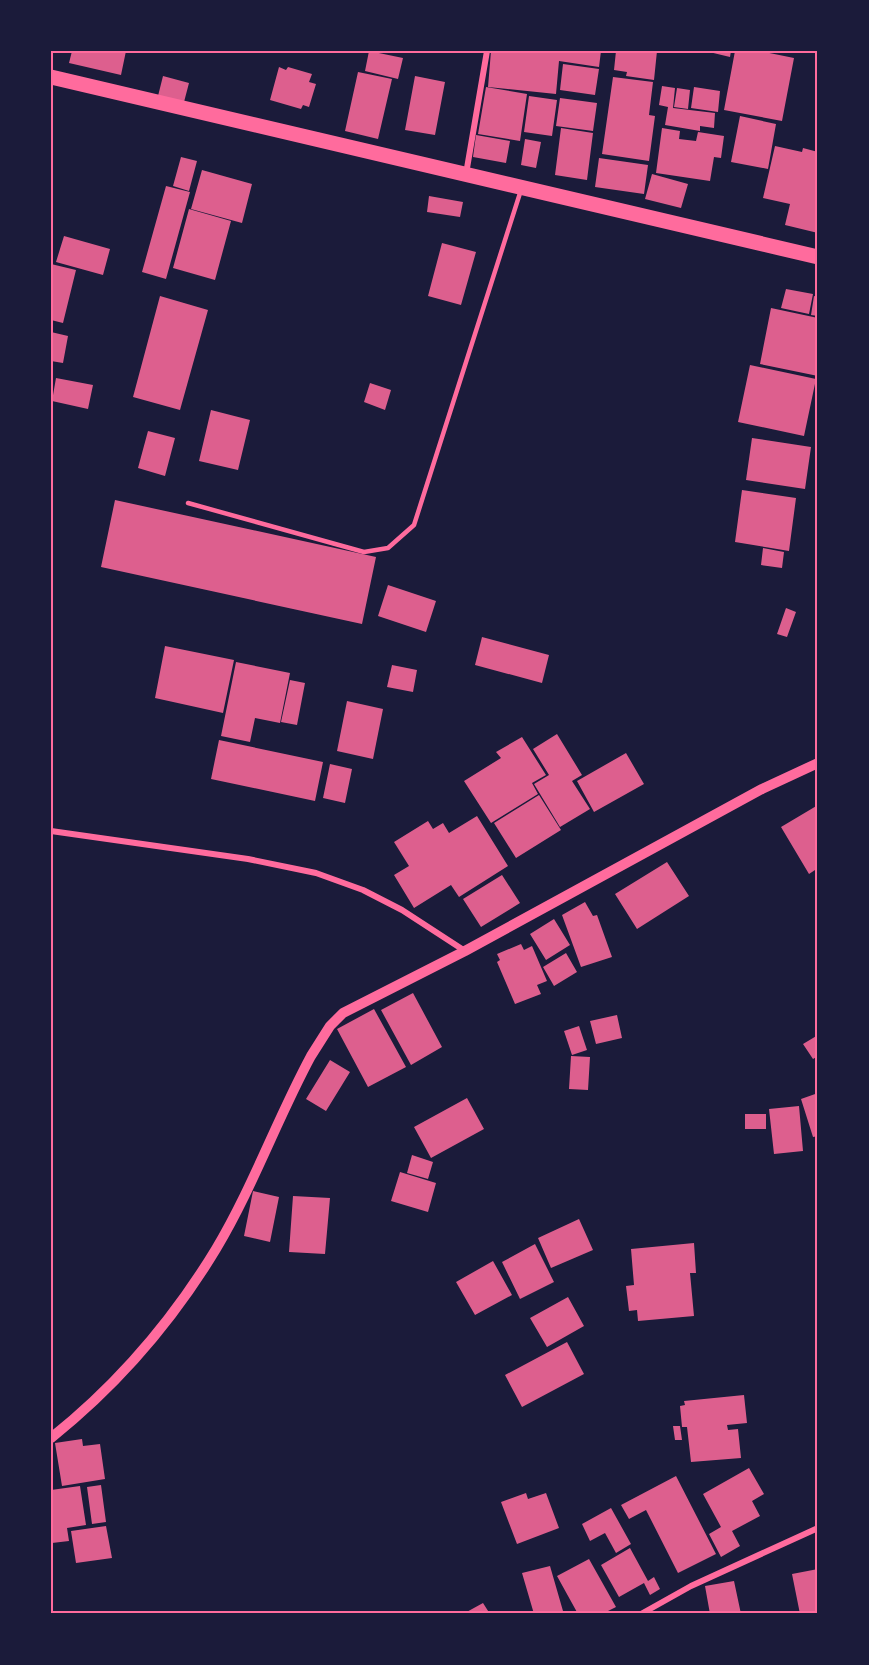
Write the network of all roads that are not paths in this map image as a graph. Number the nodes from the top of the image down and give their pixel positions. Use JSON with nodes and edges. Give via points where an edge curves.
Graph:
{"nodes":[{"id":1,"x":488,"y":51,"type":"edge"},
{"id":2,"x":51,"y":77,"type":"edge"},
{"id":3,"x":465,"y":174,"type":"junction"},
{"id":4,"x":522,"y":187,"type":"junction"},
{"id":5,"x":818,"y":257,"type":"edge"},
{"id":6,"x":188,"y":503,"type":"dead end"},
{"id":7,"x":818,"y":763,"type":"edge"},
{"id":8,"x":51,"y":831,"type":"edge"},
{"id":9,"x":465,"y":951,"type":"junction"},
{"id":10,"x":51,"y":1438,"type":"edge"},
{"id":11,"x":818,"y":1528,"type":"edge"},
{"id":12,"x":641,"y":1614,"type":"edge"}],
"edges":[{"from":1,"to":3,"type":"street"},
{"from":2,"to":3,"type":"main road"},
{"from":3,"to":4,"type":"main road"},
{"from":4,"to":5,"type":"main road"},
{"from":4,"to":6,"type":"lane","via":[[414,525],[388,549],[364,552]]},
{"from":7,"to":9,"type":"street","via":[[762,789]]},
{"from":8,"to":9,"type":"street","via":[[248,859],[316,873],[402,910]]},
{"from":9,"to":10,"type":"street","via":[[368,999],[343,1013],[330,1026],[286,1103],[260,1165],[216,1249],[174,1310],[128,1366]]},
{"from":11,"to":12,"type":"street","via":[[702,1581]]}]}
